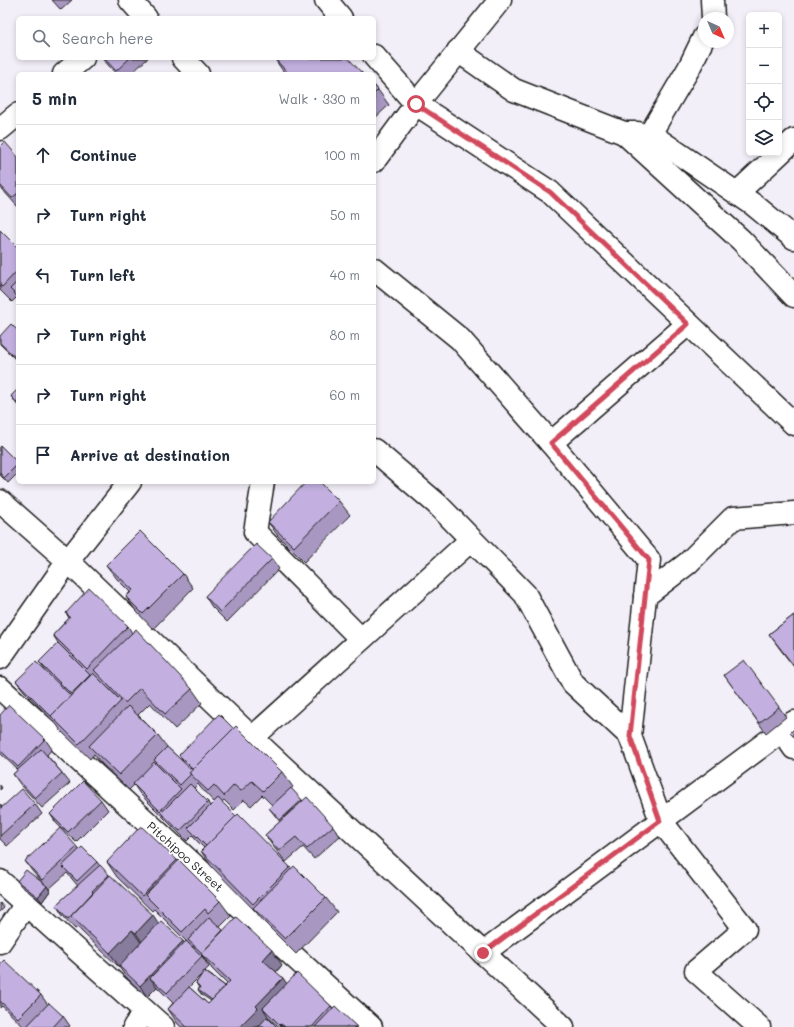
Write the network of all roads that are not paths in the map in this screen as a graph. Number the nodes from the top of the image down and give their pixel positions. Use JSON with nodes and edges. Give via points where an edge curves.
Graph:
{"nodes":[{"id":1,"x":326,"y":0,"type":"edge"},
{"id":2,"x":500,"y":0,"type":"edge"},
{"id":3,"x":712,"y":0,"type":"edge"},
{"id":4,"x":713,"y":12,"type":"edge"},
{"id":5,"x":339,"y":16,"type":"edge"},
{"id":6,"x":699,"y":48,"type":"edge"},
{"id":7,"x":458,"y":51,"type":"junction"},
{"id":8,"x":376,"y":58,"type":"edge"},
{"id":9,"x":81,"y":60,"type":"edge"},
{"id":10,"x":185,"y":60,"type":"edge"},
{"id":11,"x":66,"y":72,"type":"edge"},
{"id":12,"x":196,"y":72,"type":"edge"},
{"id":13,"x":416,"y":104,"type":"junction"},
{"id":14,"x":16,"y":116,"type":"edge"},
{"id":15,"x":0,"y":129,"type":"edge"},
{"id":16,"x":624,"y":133,"type":"junction"},
{"id":17,"x":650,"y":134,"type":"junction"},
{"id":18,"x":794,"y":140,"type":"edge"},
{"id":19,"x":376,"y":158,"type":"edge"},
{"id":20,"x":736,"y":193,"type":"junction"},
{"id":21,"x":794,"y":238,"type":"edge"},
{"id":22,"x":376,"y":271,"type":"edge"},
{"id":23,"x":794,"y":296,"type":"edge"},
{"id":24,"x":688,"y":324,"type":"junction"},
{"id":25,"x":794,"y":424,"type":"edge"},
{"id":26,"x":551,"y":443,"type":"junction"},
{"id":27,"x":376,"y":452,"type":"edge"},
{"id":28,"x":128,"y":484,"type":"edge"},
{"id":29,"x":263,"y":484,"type":"edge"},
{"id":30,"x":0,"y":501,"type":"edge"},
{"id":31,"x":794,"y":513,"type":"edge"},
{"id":32,"x":471,"y":540,"type":"junction"},
{"id":33,"x":68,"y":561,"type":"junction"},
{"id":34,"x":645,"y":596,"type":"junction"},
{"id":35,"x":361,"y":639,"type":"junction"},
{"id":36,"x":0,"y":658,"type":"edge"},
{"id":37,"x":0,"y":688,"type":"edge"},
{"id":38,"x":790,"y":734,"type":"edge"},
{"id":39,"x":630,"y":736,"type":"junction"},
{"id":40,"x":252,"y":738,"type":"junction"},
{"id":41,"x":660,"y":821,"type":"junction"},
{"id":42,"x":0,"y":881,"type":"edge"},
{"id":43,"x":26,"y":904,"type":"junction"},
{"id":44,"x":0,"y":942,"type":"edge"},
{"id":45,"x":483,"y":953,"type":"junction"},
{"id":46,"x":139,"y":1019,"type":"edge"},
{"id":47,"x":163,"y":1027,"type":"edge"},
{"id":48,"x":371,"y":1027,"type":"edge"},
{"id":49,"x":563,"y":1027,"type":"edge"},
{"id":50,"x":759,"y":1027,"type":"edge"}],
"edges":[{"from":1,"to":5,"type":"street"},
{"from":2,"to":7,"type":"street"},
{"from":3,"to":4,"type":"street"},
{"from":6,"to":17,"type":"street"},
{"from":7,"to":13,"type":"street"},
{"from":7,"to":16,"type":"street","via":[[514,90]]},
{"from":8,"to":13,"type":"street"},
{"from":9,"to":11,"type":"street"},
{"from":10,"to":12,"type":"street"},
{"from":13,"to":19,"type":"street"},
{"from":13,"to":24,"type":"street","via":[[550,192]]},
{"from":14,"to":15,"type":"street"},
{"from":16,"to":17,"type":"street"},
{"from":16,"to":23,"type":"street","via":[[741,240]]},
{"from":17,"to":20,"type":"street"},
{"from":18,"to":20,"type":"street"},
{"from":20,"to":21,"type":"street"},
{"from":22,"to":26,"type":"street","via":[[460,339]]},
{"from":24,"to":25,"type":"street"},
{"from":24,"to":26,"type":"street"},
{"from":26,"to":34,"type":"street","via":[[649,560]]},
{"from":27,"to":32,"type":"street","via":[[437,504]]},
{"from":28,"to":33,"type":"street"},
{"from":29,"to":35,"type":"street","via":[[255,532]]},
{"from":30,"to":33,"type":"street"},
{"from":31,"to":34,"type":"street","via":[[733,518],[688,564]]},
{"from":32,"to":35,"type":"street"},
{"from":32,"to":39,"type":"street","via":[[525,594],[573,683]]},
{"from":33,"to":36,"type":"street"},
{"from":33,"to":40,"type":"street"},
{"from":34,"to":39,"type":"street"},
{"from":35,"to":40,"type":"street"},
{"from":37,"to":48,"type":"street","name":"Pitchipoo Street"},
{"from":38,"to":41,"type":"street"},
{"from":39,"to":41,"type":"street"},
{"from":40,"to":45,"type":"street"},
{"from":41,"to":45,"type":"street"},
{"from":41,"to":50,"type":"street","via":[[745,929],[696,971]]},
{"from":42,"to":43,"type":"street"},
{"from":43,"to":44,"type":"street"},
{"from":43,"to":46,"type":"street"},
{"from":45,"to":49,"type":"street"},
{"from":46,"to":47,"type":"street"}]}
